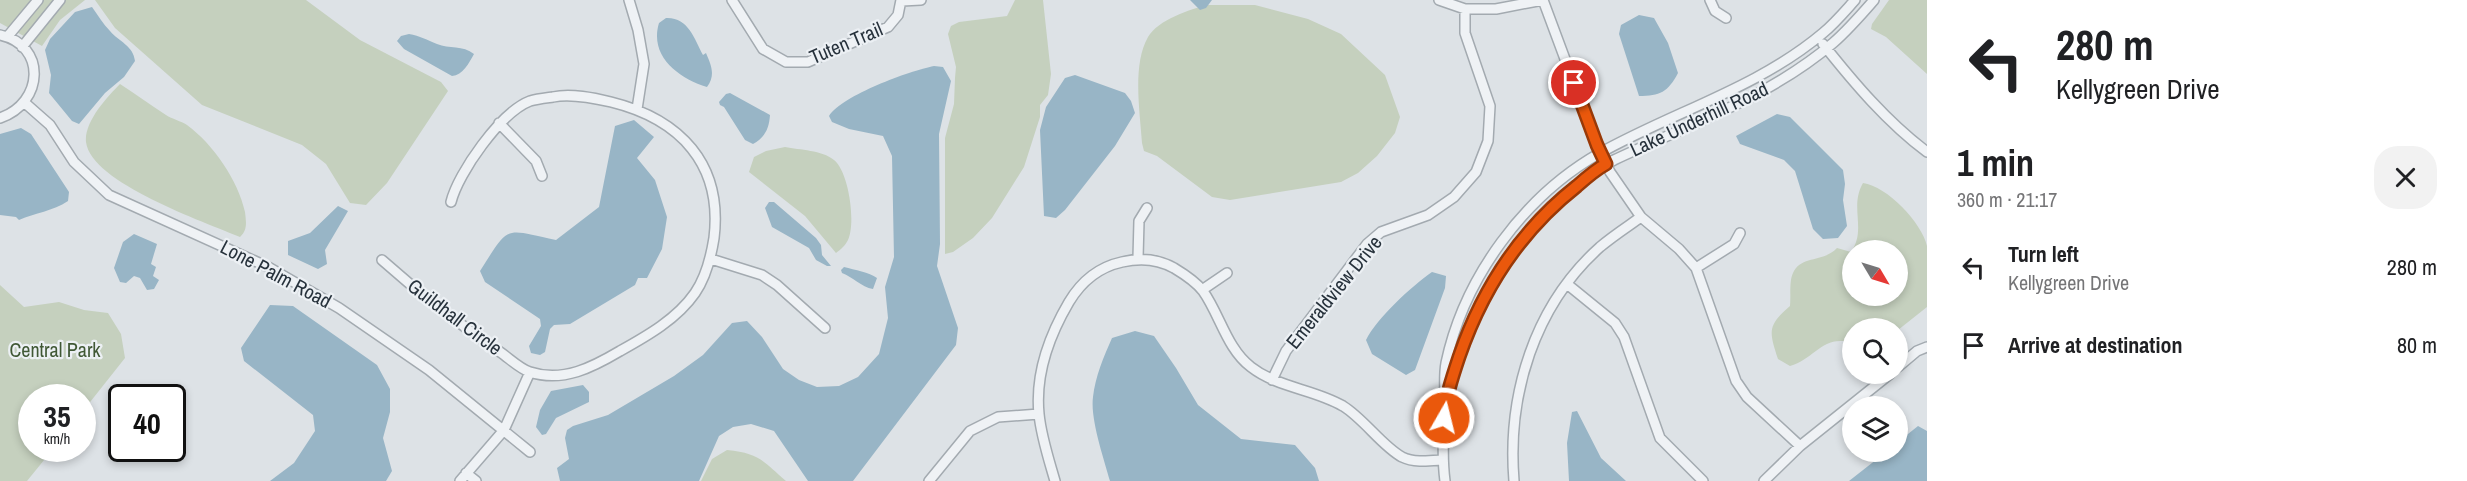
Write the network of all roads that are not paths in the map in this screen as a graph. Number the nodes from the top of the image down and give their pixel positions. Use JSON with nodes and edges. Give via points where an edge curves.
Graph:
{"nodes":[{"id":1,"x":38,"y":0,"type":"edge"},
{"id":2,"x":60,"y":0,"type":"edge"},
{"id":3,"x":629,"y":0,"type":"edge"},
{"id":4,"x":732,"y":0,"type":"edge"},
{"id":5,"x":921,"y":0,"type":"edge"},
{"id":6,"x":1439,"y":0,"type":"edge"},
{"id":7,"x":1543,"y":0,"type":"edge"},
{"id":8,"x":1710,"y":0,"type":"edge"},
{"id":9,"x":1855,"y":0,"type":"edge"},
{"id":10,"x":1874,"y":0,"type":"edge"},
{"id":11,"x":901,"y":1,"type":"edge"},
{"id":12,"x":1465,"y":9,"type":"junction"},
{"id":13,"x":1726,"y":18,"type":"dead end"},
{"id":14,"x":4,"y":35,"type":"edge"},
{"id":15,"x":1818,"y":38,"type":"junction"},
{"id":16,"x":22,"y":47,"type":"junction"},
{"id":17,"x":1826,"y":48,"type":"junction"},
{"id":18,"x":25,"y":103,"type":"junction"},
{"id":19,"x":637,"y":109,"type":"junction"},
{"id":20,"x":0,"y":118,"type":"edge"},
{"id":21,"x":499,"y":123,"type":"junction"},
{"id":22,"x":1600,"y":152,"type":"junction"},
{"id":23,"x":1927,"y":152,"type":"edge"},
{"id":24,"x":1606,"y":164,"type":"junction"},
{"id":25,"x":542,"y":177,"type":"dead end"},
{"id":26,"x":451,"y":202,"type":"dead end"},
{"id":27,"x":1147,"y":208,"type":"dead end"},
{"id":28,"x":1641,"y":217,"type":"junction"},
{"id":29,"x":1740,"y":233,"type":"dead end"},
{"id":30,"x":1138,"y":258,"type":"junction"},
{"id":31,"x":711,"y":259,"type":"junction"},
{"id":32,"x":382,"y":260,"type":"dead end"},
{"id":33,"x":1696,"y":268,"type":"junction"},
{"id":34,"x":1227,"y":273,"type":"dead end"},
{"id":35,"x":1567,"y":284,"type":"junction"},
{"id":36,"x":1202,"y":290,"type":"junction"},
{"id":37,"x":825,"y":328,"type":"dead end"},
{"id":38,"x":1927,"y":347,"type":"edge"},
{"id":39,"x":1908,"y":359,"type":"edge"},
{"id":40,"x":530,"y":372,"type":"junction"},
{"id":41,"x":1272,"y":380,"type":"junction"},
{"id":42,"x":1878,"y":384,"type":"edge"},
{"id":43,"x":1446,"y":398,"type":"junction"},
{"id":44,"x":1039,"y":414,"type":"junction"},
{"id":45,"x":504,"y":430,"type":"junction"},
{"id":46,"x":1800,"y":446,"type":"junction"},
{"id":47,"x":530,"y":452,"type":"dead end"},
{"id":48,"x":1442,"y":460,"type":"junction"},
{"id":49,"x":463,"y":477,"type":"edge"},
{"id":50,"x":476,"y":481,"type":"edge"},
{"id":51,"x":929,"y":481,"type":"edge"},
{"id":52,"x":1054,"y":481,"type":"edge"},
{"id":53,"x":1445,"y":481,"type":"edge"},
{"id":54,"x":1514,"y":481,"type":"edge"},
{"id":55,"x":1703,"y":481,"type":"edge"},
{"id":56,"x":1764,"y":481,"type":"edge"}],
"edges":[{"from":1,"to":14,"type":"street"},
{"from":2,"to":16,"type":"street"},
{"from":3,"to":19,"type":"street","via":[[644,64]]},
{"from":4,"to":11,"type":"street","name":"Tuten Trail","via":[[763,49],[786,62],[808,62],[888,27],[898,15]]},
{"from":5,"to":11,"type":"street"},
{"from":6,"to":12,"type":"street"},
{"from":7,"to":12,"type":"street","via":[[1496,9]]},
{"from":7,"to":22,"type":"street"},
{"from":8,"to":13,"type":"street","via":[[1715,11]]},
{"from":9,"to":15,"type":"street","name":"Lake Underhill Road"},
{"from":10,"to":17,"type":"street","name":"Lake Underhill Road"},
{"from":12,"to":41,"type":"street","name":"Emeraldview Drive","via":[[1465,33],[1490,106],[1488,141],[1476,172],[1454,197],[1428,215],[1381,232],[1367,244],[1287,351]]},
{"from":14,"to":16,"type":"street"},
{"from":15,"to":17,"type":"street"},
{"from":15,"to":22,"type":"street","name":"Lake Underhill Road","via":[[1769,71]]},
{"from":16,"to":18,"type":"street","via":[[30,56],[34,72],[34,84]]},
{"from":17,"to":23,"type":"street","via":[[1901,133]]},
{"from":17,"to":24,"type":"street","name":"Lake Underhill Road","via":[[1759,93]]},
{"from":18,"to":20,"type":"street"},
{"from":18,"to":45,"type":"street","name":"Lone Palm Road","via":[[50,125],[74,162],[109,195],[268,267],[339,308],[429,370]]},
{"from":19,"to":21,"type":"street","name":"Guildhall Circle","via":[[597,99],[559,96],[530,102]]},
{"from":19,"to":31,"type":"street","name":"Guildhall Circle","via":[[662,121],[682,137],[713,186],[717,214]]},
{"from":21,"to":25,"type":"street","via":[[536,161]]},
{"from":21,"to":26,"type":"street","name":"Guildhall Circle","via":[[455,186]]},
{"from":22,"to":24,"type":"street"},
{"from":22,"to":43,"type":"street","name":"Lake Underhill Road","via":[[1555,184],[1509,232],[1486,264],[1454,332],[1446,366]]},
{"from":24,"to":28,"type":"street"},
{"from":24,"to":43,"type":"street","name":"Lake Underhill Road","via":[[1541,218],[1496,276],[1478,309]]},
{"from":27,"to":30,"type":"street","via":[[1139,221]]},
{"from":28,"to":33,"type":"street"},
{"from":28,"to":35,"type":"street","via":[[1599,248]]},
{"from":29,"to":33,"type":"street","via":[[1734,244]]},
{"from":30,"to":36,"type":"street","via":[[1166,264]]},
{"from":30,"to":44,"type":"street","via":[[1093,274],[1072,297],[1050,337],[1043,363]]},
{"from":31,"to":37,"type":"street","via":[[762,275]]},
{"from":31,"to":40,"type":"street","name":"Guildhall Circle","via":[[696,292],[651,334],[590,368],[561,376]]},
{"from":32,"to":40,"type":"street","name":"Guildhall Circle","via":[[462,326]]},
{"from":33,"to":46,"type":"street","via":[[1736,381],[1747,397]]},
{"from":34,"to":36,"type":"street"},
{"from":35,"to":54,"type":"street","via":[[1530,348],[1520,382],[1514,420]]},
{"from":35,"to":55,"type":"street","via":[[1615,322],[1660,438]]},
{"from":36,"to":41,"type":"street","via":[[1236,351],[1250,367]]},
{"from":38,"to":39,"type":"street"},
{"from":40,"to":45,"type":"street"},
{"from":41,"to":48,"type":"street","via":[[1328,398],[1345,408],[1402,457],[1420,462]]},
{"from":42,"to":46,"type":"street"},
{"from":43,"to":48,"type":"street","name":"Lake Underhill Road"},
{"from":44,"to":51,"type":"street","via":[[998,417],[970,431]]},
{"from":44,"to":52,"type":"street"},
{"from":45,"to":47,"type":"street","name":"Lone Palm Road"},
{"from":45,"to":49,"type":"street"},
{"from":46,"to":56,"type":"street"},
{"from":48,"to":53,"type":"street","name":"Lake Underhill Road"},
{"from":49,"to":50,"type":"street"}]}
